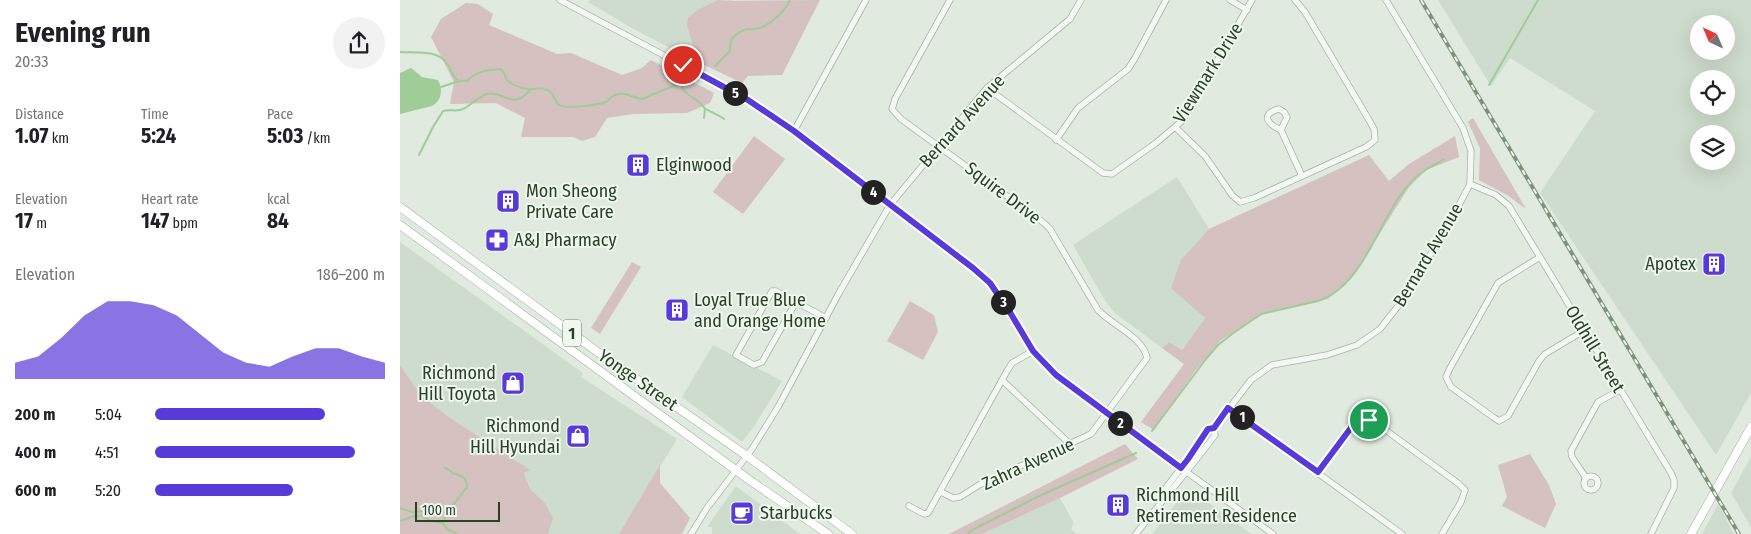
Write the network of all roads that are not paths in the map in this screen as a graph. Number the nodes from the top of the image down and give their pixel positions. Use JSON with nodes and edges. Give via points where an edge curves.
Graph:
{"nodes":[{"id":1,"x":560,"y":0,"type":"edge"},
{"id":2,"x":866,"y":0,"type":"edge"},
{"id":3,"x":950,"y":0,"type":"edge"},
{"id":4,"x":1081,"y":0,"type":"edge"},
{"id":5,"x":1166,"y":0,"type":"edge"},
{"id":6,"x":1230,"y":0,"type":"edge"},
{"id":7,"x":1252,"y":0,"type":"edge"},
{"id":8,"x":1295,"y":0,"type":"edge"},
{"id":9,"x":1386,"y":0,"type":"edge"},
{"id":10,"x":1247,"y":10,"type":"junction"},
{"id":11,"x":987,"y":88,"type":"junction"},
{"id":12,"x":1176,"y":128,"type":"junction"},
{"id":13,"x":1281,"y":130,"type":"dead end"},
{"id":14,"x":794,"y":131,"type":"junction"},
{"id":15,"x":1056,"y":140,"type":"junction"},
{"id":16,"x":939,"y":145,"type":"junction"},
{"id":17,"x":1302,"y":176,"type":"junction"},
{"id":18,"x":1470,"y":184,"type":"junction"},
{"id":19,"x":890,"y":205,"type":"junction"},
{"id":20,"x":400,"y":208,"type":"edge"},
{"id":21,"x":400,"y":225,"type":"edge"},
{"id":22,"x":1540,"y":257,"type":"junction"},
{"id":23,"x":796,"y":302,"type":"junction"},
{"id":24,"x":826,"y":318,"type":"junction"},
{"id":25,"x":1585,"y":330,"type":"junction"},
{"id":26,"x":1033,"y":351,"type":"junction"},
{"id":27,"x":1003,"y":381,"type":"junction"},
{"id":28,"x":1620,"y":390,"type":"junction"},
{"id":29,"x":1228,"y":408,"type":"junction"},
{"id":30,"x":1107,"y":413,"type":"junction"},
{"id":31,"x":1751,"y":427,"type":"edge"},
{"id":32,"x":1214,"y":428,"type":"junction"},
{"id":33,"x":1070,"y":444,"type":"junction"},
{"id":34,"x":747,"y":456,"type":"junction"},
{"id":35,"x":1181,"y":468,"type":"junction"},
{"id":36,"x":736,"y":470,"type":"junction"},
{"id":37,"x":1187,"y":472,"type":"junction"},
{"id":38,"x":1318,"y":472,"type":"junction"},
{"id":39,"x":1586,"y":478,"type":"dead end"},
{"id":40,"x":941,"y":492,"type":"junction"},
{"id":41,"x":1162,"y":501,"type":"junction"},
{"id":42,"x":909,"y":506,"type":"dead end"},
{"id":43,"x":691,"y":534,"type":"edge"},
{"id":44,"x":828,"y":534,"type":"edge"},
{"id":45,"x":852,"y":534,"type":"edge"},
{"id":46,"x":1136,"y":534,"type":"edge"},
{"id":47,"x":1273,"y":534,"type":"edge"},
{"id":48,"x":1402,"y":534,"type":"edge"},
{"id":49,"x":1442,"y":534,"type":"edge"},
{"id":50,"x":1651,"y":534,"type":"edge"},
{"id":51,"x":1691,"y":534,"type":"edge"}],
"edges":[{"from":1,"to":14,"type":"street","via":[[748,100]]},
{"from":2,"to":14,"type":"street"},
{"from":3,"to":16,"type":"street","name":"Squire Drive","via":[[892,105],[901,120]]},
{"from":4,"to":11,"type":"street","name":"Bernard Avenue","via":[[1070,19]]},
{"from":5,"to":15,"type":"street","via":[[1128,68],[1078,108]]},
{"from":6,"to":10,"type":"street"},
{"from":7,"to":10,"type":"street","name":"Viewmark Drive"},
{"from":8,"to":17,"type":"street","via":[[1369,120],[1375,137],[1366,147]]},
{"from":9,"to":18,"type":"street","name":"Bernard Avenue","via":[[1463,128],[1471,151]]},
{"from":10,"to":12,"type":"street","name":"Viewmark Drive"},
{"from":11,"to":15,"type":"street","name":"Viewmark Drive"},
{"from":11,"to":16,"type":"street","name":"Bernard Avenue"},
{"from":12,"to":15,"type":"street","name":"Viewmark Drive","via":[[1108,175]]},
{"from":12,"to":17,"type":"street","via":[[1206,156],[1240,202]]},
{"from":13,"to":17,"type":"street"},
{"from":14,"to":19,"type":"street"},
{"from":16,"to":19,"type":"street","name":"Bernard Avenue"},
{"from":16,"to":30,"type":"street","name":"Squire Drive","via":[[1044,222],[1098,310],[1143,346],[1147,358]]},
{"from":18,"to":22,"type":"street","name":"Oldhill Street","via":[[1502,199],[1509,206]]},
{"from":18,"to":29,"type":"street","name":"Bernard Avenue","via":[[1402,301],[1380,329],[1357,345],[1334,353],[1272,365],[1251,380]]},
{"from":19,"to":24,"type":"street","name":"Bernard Avenue"},
{"from":19,"to":26,"type":"street","via":[[990,283]]},
{"from":20,"to":34,"type":"main road","name":"Yonge Street","number":"1"},
{"from":21,"to":36,"type":"main road","name":"Yonge Street","number":"1"},
{"from":22,"to":25,"type":"street","name":"Oldhill Street"},
{"from":22,"to":25,"type":"street","via":[[1498,283],[1450,368],[1447,380],[1498,421],[1504,419],[1545,354]]},
{"from":23,"to":23,"type":"street","via":[[776,291],[770,293],[736,355],[754,365],[762,362]]},
{"from":23,"to":24,"type":"street"},
{"from":24,"to":34,"type":"street","name":"Bernard Avenue","via":[[789,390]]},
{"from":25,"to":28,"type":"street","name":"Oldhill Street"},
{"from":26,"to":27,"type":"street","name":"Zahra Avenue","via":[[1012,363]]},
{"from":26,"to":30,"type":"street","via":[[1056,375]]},
{"from":27,"to":33,"type":"street"},
{"from":27,"to":40,"type":"street","name":"Zahra Avenue"},
{"from":28,"to":39,"type":"street","via":[[1598,402],[1570,451]]},
{"from":28,"to":50,"type":"street","name":"Oldhill Street","via":[[1674,480],[1674,488]]},
{"from":29,"to":32,"type":"street","name":"Bernard Avenue"},
{"from":29,"to":38,"type":"street"},
{"from":30,"to":33,"type":"street","name":"Zahra Avenue","via":[[1091,434]]},
{"from":30,"to":35,"type":"street"},
{"from":31,"to":51,"type":"main road"},
{"from":32,"to":35,"type":"street","name":"Bernard Avenue","via":[[1208,429]]},
{"from":32,"to":37,"type":"street","name":"Bernard Avenue","via":[[1215,435]]},
{"from":33,"to":40,"type":"street","name":"Zahra Avenue","via":[[979,485],[960,497]]},
{"from":34,"to":36,"type":"street","name":"Bernard Avenue"},
{"from":34,"to":45,"type":"main road","name":"Yonge Street","number":"1"},
{"from":35,"to":37,"type":"street"},
{"from":35,"to":41,"type":"street","name":"Bernard Avenue","via":[[1162,493]]},
{"from":36,"to":43,"type":"street","name":"Bernard Avenue","via":[[706,508]]},
{"from":36,"to":44,"type":"main road","name":"Yonge Street","number":"1"},
{"from":37,"to":41,"type":"street","name":"Bernard Avenue"},
{"from":37,"to":47,"type":"street"},
{"from":38,"to":48,"type":"street"},
{"from":38,"to":49,"type":"street","via":[[1353,425],[1363,419],[1369,420],[1465,490]]},
{"from":40,"to":42,"type":"street","name":"Zahra Avenue","via":[[928,513]]},
{"from":41,"to":46,"type":"street","name":"Bernard Avenue"}]}
